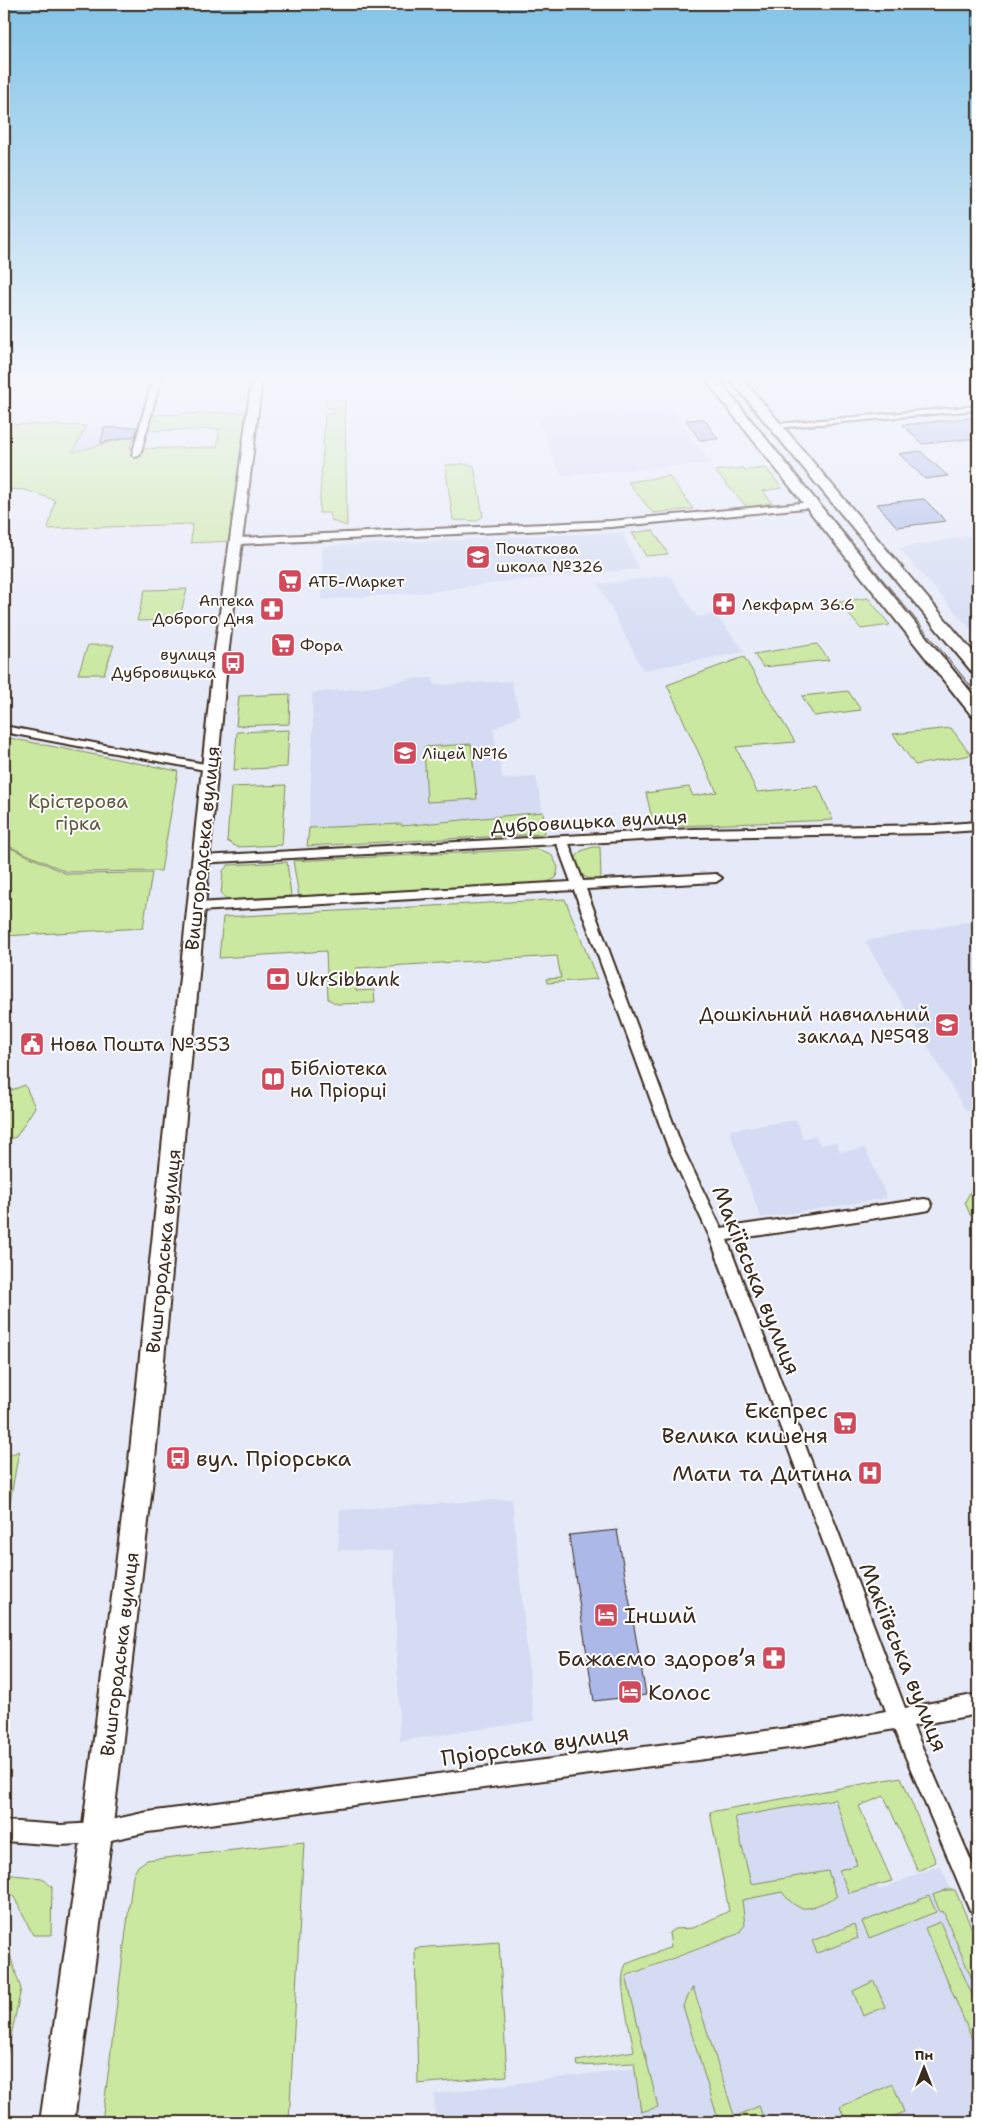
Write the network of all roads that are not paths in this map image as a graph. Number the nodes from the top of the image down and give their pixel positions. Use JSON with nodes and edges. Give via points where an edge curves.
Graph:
{"nodes":[{"id":1,"x":245,"y":477,"type":"edge"},
{"id":2,"x":790,"y":477,"type":"edge"},
{"id":3,"x":819,"y":477,"type":"edge"},
{"id":4,"x":812,"y":505,"type":"junction"},
{"id":5,"x":238,"y":540,"type":"junction"},
{"id":6,"x":978,"y":668,"type":"edge"},
{"id":7,"x":978,"y":712,"type":"edge"},
{"id":8,"x":4,"y":729,"type":"edge"},
{"id":9,"x":210,"y":768,"type":"junction"},
{"id":10,"x":978,"y":826,"type":"edge"},
{"id":11,"x":562,"y":841,"type":"junction"},
{"id":12,"x":202,"y":860,"type":"junction"},
{"id":13,"x":716,"y":878,"type":"dead end"},
{"id":14,"x":578,"y":885,"type":"junction"},
{"id":15,"x":197,"y":907,"type":"junction"},
{"id":16,"x":924,"y":1205,"type":"dead end"},
{"id":17,"x":717,"y":1235,"type":"junction"},
{"id":18,"x":978,"y":1704,"type":"edge"},
{"id":19,"x":900,"y":1720,"type":"junction"},
{"id":20,"x":4,"y":1831,"type":"edge"},
{"id":21,"x":97,"y":1833,"type":"junction"},
{"id":22,"x":978,"y":1902,"type":"edge"},
{"id":23,"x":56,"y":2122,"type":"edge"}],
"edges":[{"from":1,"to":5,"type":"main road","name":"Вишгородська вулиця"},
{"from":2,"to":4,"type":"main road"},
{"from":3,"to":6,"type":"main road"},
{"from":4,"to":5,"type":"street","via":[[611,524]]},
{"from":4,"to":7,"type":"main road"},
{"from":5,"to":9,"type":"main road","name":"Вишгородська вулиця","via":[[220,664]]},
{"from":8,"to":9,"type":"street"},
{"from":9,"to":12,"type":"main road","name":"Вишгородська вулиця"},
{"from":10,"to":11,"type":"street","name":"Дубровицька вулиця","via":[[693,833]]},
{"from":11,"to":12,"type":"street","name":"Дубровицька вулиця"},
{"from":11,"to":14,"type":"street","name":"Макіївська вулиця"},
{"from":12,"to":15,"type":"main road","name":"Вишгородська вулиця"},
{"from":13,"to":14,"type":"street"},
{"from":14,"to":15,"type":"street"},
{"from":14,"to":17,"type":"street","name":"Макіївська вулиця","via":[[675,1147]]},
{"from":15,"to":21,"type":"main road","name":"Вишгородська вулиця","via":[[141,1470]]},
{"from":16,"to":17,"type":"street"},
{"from":17,"to":19,"type":"street","name":"Макіївська вулиця"},
{"from":18,"to":19,"type":"street","name":"Пріорська вулиця"},
{"from":19,"to":21,"type":"street","name":"Пріорська вулиця","via":[[804,1736],[148,1822]]},
{"from":19,"to":22,"type":"street","name":"Макіївська вулиця"},
{"from":20,"to":21,"type":"street","name":"Пріорська вулиця","via":[[61,1835]]},
{"from":21,"to":23,"type":"main road","name":"Вишгородська вулиця"}]}
